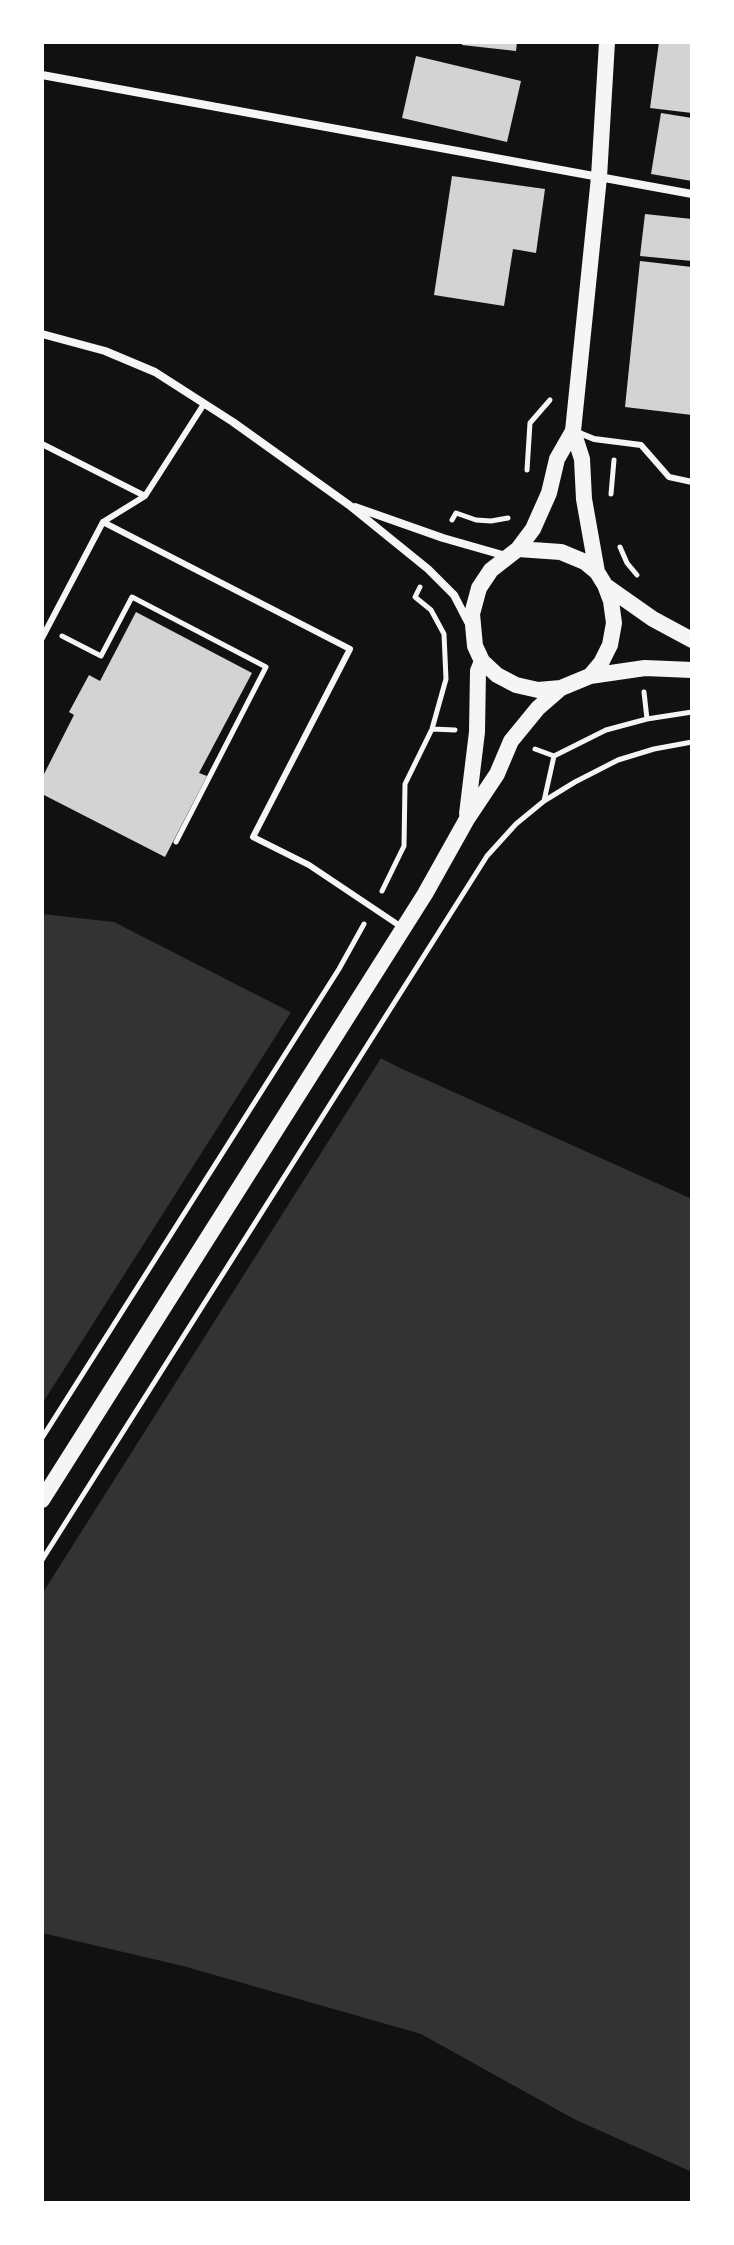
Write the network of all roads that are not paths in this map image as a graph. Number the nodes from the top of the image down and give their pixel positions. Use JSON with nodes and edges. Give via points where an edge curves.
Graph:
{"nodes":[{"id":1,"x":607,"y":42,"type":"edge"},
{"id":2,"x":42,"y":75,"type":"edge"},
{"id":3,"x":599,"y":177,"type":"junction"},
{"id":4,"x":692,"y":194,"type":"edge"},
{"id":5,"x":42,"y":334,"type":"edge"},
{"id":6,"x":204,"y":404,"type":"junction"},
{"id":7,"x":573,"y":431,"type":"junction"},
{"id":8,"x":42,"y":444,"type":"edge"},
{"id":9,"x":692,"y":482,"type":"edge"},
{"id":10,"x":145,"y":496,"type":"junction"},
{"id":11,"x":349,"y":505,"type":"junction"},
{"id":12,"x":103,"y":522,"type":"junction"},
{"id":13,"x":512,"y":553,"type":"junction"},
{"id":14,"x":601,"y":579,"type":"junction"},
{"id":15,"x":473,"y":632,"type":"junction"},
{"id":16,"x":42,"y":638,"type":"edge"},
{"id":17,"x":692,"y":640,"type":"edge"},
{"id":18,"x":482,"y":661,"type":"junction"},
{"id":19,"x":692,"y":670,"type":"edge"},
{"id":20,"x":590,"y":676,"type":"junction"},
{"id":21,"x":561,"y":688,"type":"junction"},
{"id":22,"x":467,"y":819,"type":"junction"},
{"id":23,"x":404,"y":928,"type":"junction"},
{"id":24,"x":42,"y":1500,"type":"edge"}],
"edges":[{"from":1,"to":3,"type":"main road"},
{"from":2,"to":3,"type":"street"},
{"from":3,"to":4,"type":"street"},
{"from":3,"to":7,"type":"main road"},
{"from":5,"to":6,"type":"street","via":[[155,372]]},
{"from":6,"to":10,"type":"lane"},
{"from":6,"to":11,"type":"street"},
{"from":7,"to":9,"type":"lane","via":[[641,445],[669,477]]},
{"from":7,"to":13,"type":"main road","via":[[557,459],[533,529]]},
{"from":7,"to":14,"type":"main road"},
{"from":8,"to":10,"type":"lane"},
{"from":10,"to":12,"type":"lane"},
{"from":11,"to":13,"type":"street","via":[[443,538]]},
{"from":11,"to":15,"type":"street","via":[[454,595]]},
{"from":12,"to":16,"type":"lane"},
{"from":12,"to":23,"type":"lane","via":[[350,649],[253,837],[309,865]]},
{"from":13,"to":14,"type":"main road","via":[[561,552],[585,562]]},
{"from":13,"to":15,"type":"main road","via":[[479,588]]},
{"from":14,"to":17,"type":"main road","via":[[653,619]]},
{"from":14,"to":20,"type":"main road","via":[[614,623],[610,645]]},
{"from":15,"to":18,"type":"main road"},
{"from":18,"to":21,"type":"main road","via":[[516,685]]},
{"from":18,"to":22,"type":"main road"},
{"from":19,"to":20,"type":"main road","via":[[645,668]]},
{"from":20,"to":21,"type":"main road"},
{"from":21,"to":22,"type":"main road","via":[[511,741],[497,774]]},
{"from":22,"to":23,"type":"main road"},
{"from":23,"to":24,"type":"main road"}]}
